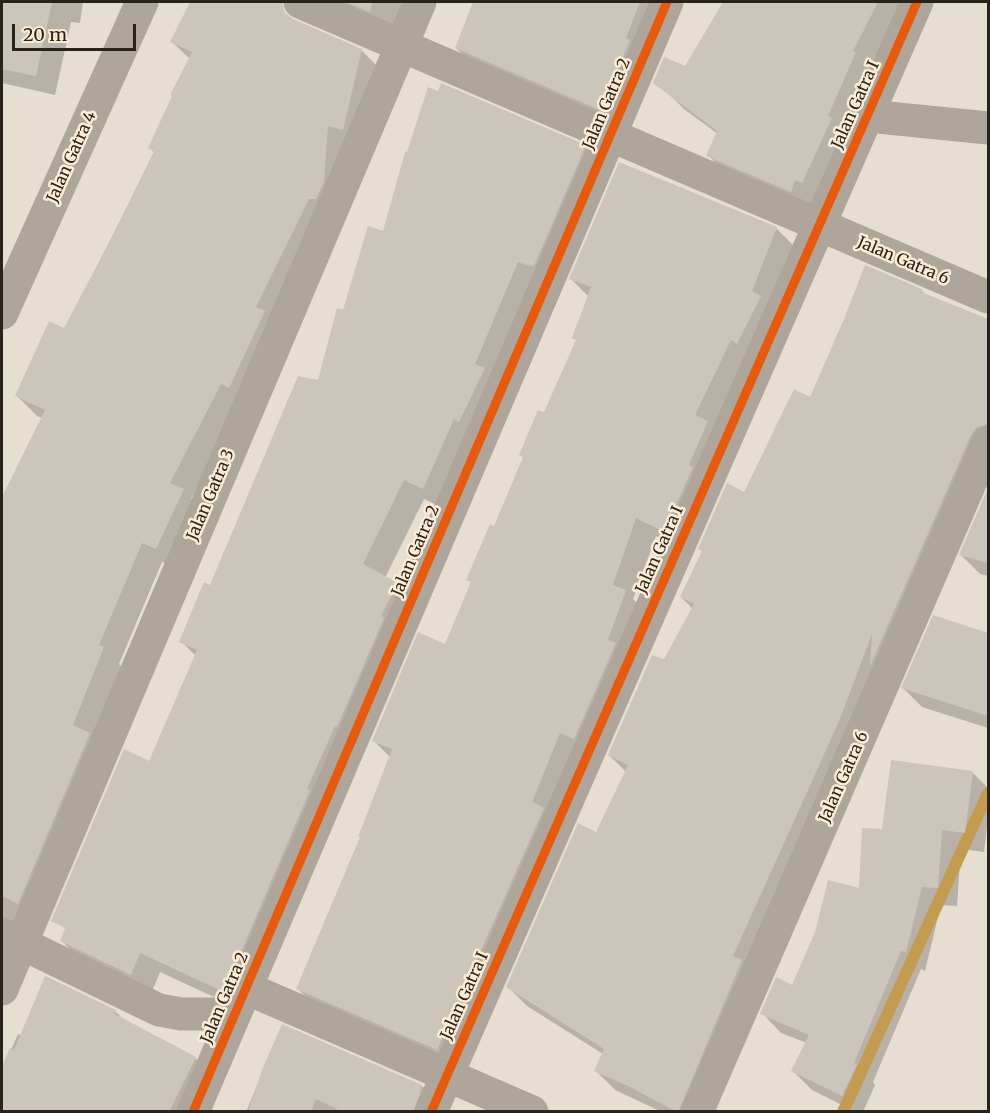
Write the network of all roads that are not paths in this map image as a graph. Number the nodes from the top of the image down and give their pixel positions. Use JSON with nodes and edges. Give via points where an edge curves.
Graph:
{"nodes":[{"id":1,"x":142,"y":2,"type":"edge"},
{"id":2,"x":300,"y":2,"type":"edge"},
{"id":3,"x":420,"y":2,"type":"edge"},
{"id":4,"x":667,"y":2,"type":"edge"},
{"id":5,"x":917,"y":2,"type":"edge"},
{"id":6,"x":401,"y":46,"type":"junction"},
{"id":7,"x":868,"y":117,"type":"junction"},
{"id":8,"x":988,"y":128,"type":"edge"},
{"id":9,"x":610,"y":135,"type":"junction"},
{"id":10,"x":818,"y":225,"type":"junction"},
{"id":11,"x":988,"y":297,"type":"edge"},
{"id":12,"x":2,"y":313,"type":"edge"},
{"id":13,"x":988,"y":442,"type":"edge"},
{"id":14,"x":11,"y":939,"type":"edge"},
{"id":15,"x":2,"y":989,"type":"edge"},
{"id":16,"x":241,"y":1001,"type":"junction"},
{"id":17,"x":447,"y":1075,"type":"junction"},
{"id":18,"x":192,"y":1112,"type":"edge"},
{"id":19,"x":431,"y":1112,"type":"edge"},
{"id":20,"x":532,"y":1112,"type":"edge"},
{"id":21,"x":697,"y":1112,"type":"edge"}],
"edges":[{"from":1,"to":12,"type":"street","name":"Jalan Gatra 4"},
{"from":2,"to":6,"type":"street","name":"Jalan Gatra 6"},
{"from":3,"to":6,"type":"street","name":"Jalan Gatra 3"},
{"from":4,"to":9,"type":"street","name":"Jalan Gatra 2"},
{"from":5,"to":7,"type":"street","name":"Jalan Gatra I"},
{"from":6,"to":9,"type":"street","name":"Jalan Gatra 6"},
{"from":6,"to":14,"type":"street","name":"Jalan Gatra 3"},
{"from":7,"to":8,"type":"street"},
{"from":7,"to":10,"type":"street","name":"Jalan Gatra I"},
{"from":9,"to":10,"type":"street","name":"Jalan Gatra 6"},
{"from":9,"to":16,"type":"street","name":"Jalan Gatra 2"},
{"from":10,"to":11,"type":"street","name":"Jalan Gatra 6"},
{"from":10,"to":17,"type":"street","name":"Jalan Gatra I"},
{"from":13,"to":21,"type":"street","name":"Jalan Gatra 6"},
{"from":14,"to":15,"type":"street","name":"Jalan Gatra 3"},
{"from":14,"to":16,"type":"street","via":[[159,1010],[181,1014]]},
{"from":16,"to":17,"type":"street"},
{"from":16,"to":18,"type":"street","name":"Jalan Gatra 2"},
{"from":17,"to":19,"type":"street","name":"Jalan Gatra I"},
{"from":17,"to":20,"type":"street"}]}
